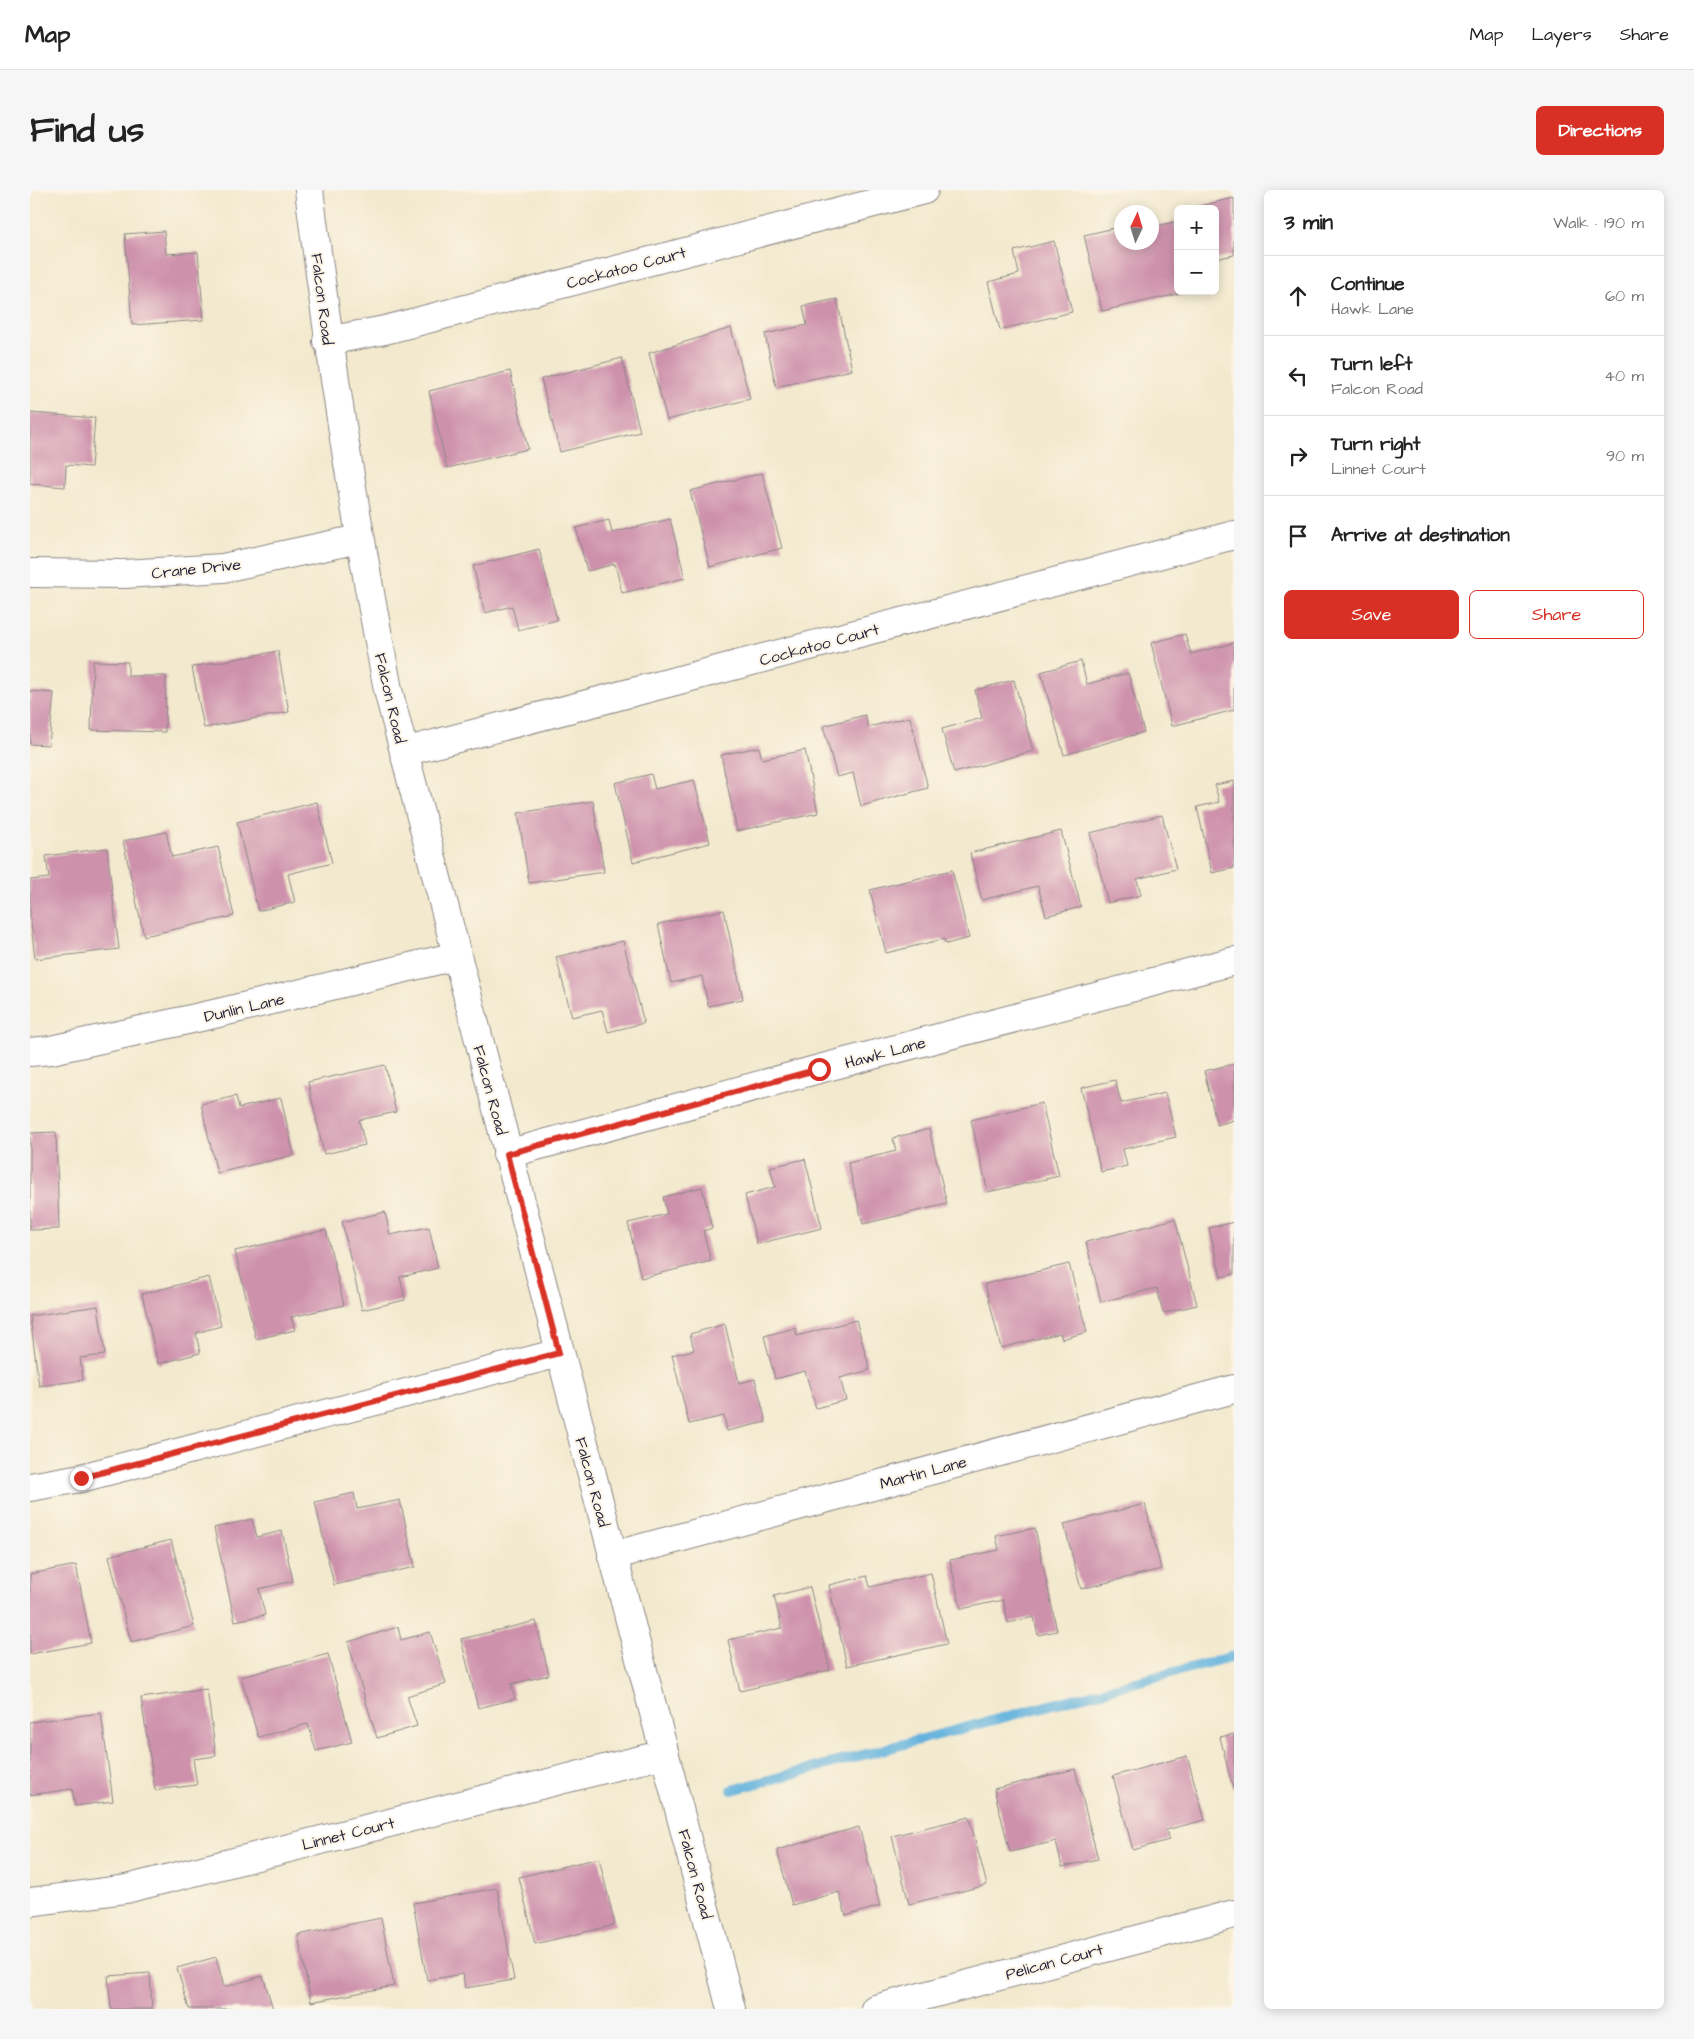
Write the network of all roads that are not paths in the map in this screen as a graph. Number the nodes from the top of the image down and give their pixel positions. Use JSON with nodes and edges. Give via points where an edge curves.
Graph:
{"nodes":[{"id":1,"x":309,"y":190,"type":"edge"},
{"id":2,"x":924,"y":190,"type":"edge"},
{"id":3,"x":328,"y":341,"type":"junction"},
{"id":4,"x":1234,"y":535,"type":"edge"},
{"id":5,"x":359,"y":538,"type":"junction"},
{"id":6,"x":30,"y":573,"type":"edge"},
{"id":7,"x":404,"y":752,"type":"junction"},
{"id":8,"x":456,"y":956,"type":"junction"},
{"id":9,"x":1234,"y":961,"type":"edge"},
{"id":10,"x":30,"y":1052,"type":"edge"},
{"id":11,"x":507,"y":1154,"type":"junction"},
{"id":12,"x":559,"y":1353,"type":"junction"},
{"id":13,"x":1234,"y":1388,"type":"edge"},
{"id":14,"x":30,"y":1487,"type":"edge"},
{"id":15,"x":612,"y":1556,"type":"junction"},
{"id":16,"x":664,"y":1754,"type":"junction"},
{"id":17,"x":30,"y":1902,"type":"edge"},
{"id":18,"x":1234,"y":1914,"type":"edge"},
{"id":19,"x":731,"y":2009,"type":"edge"},
{"id":20,"x":875,"y":2009,"type":"edge"}],
"edges":[{"from":1,"to":3,"type":"street","name":"Falcon Road"},
{"from":2,"to":3,"type":"street","name":"Cockatoo Court","via":[[385,330]]},
{"from":3,"to":5,"type":"street","name":"Falcon Road"},
{"from":4,"to":7,"type":"street","name":"Cockatoo Court"},
{"from":5,"to":6,"type":"street","name":"Crane Drive","via":[[223,568],[124,574]]},
{"from":5,"to":7,"type":"street","name":"Falcon Road","via":[[388,690]]},
{"from":7,"to":8,"type":"street","name":"Falcon Road"},
{"from":8,"to":10,"type":"street","name":"Dunlin Lane","via":[[214,1014]]},
{"from":8,"to":11,"type":"street","name":"Falcon Road"},
{"from":9,"to":11,"type":"street","name":"Hawk Lane"},
{"from":11,"to":12,"type":"street","name":"Falcon Road"},
{"from":12,"to":14,"type":"street","via":[[91,1476]]},
{"from":12,"to":15,"type":"street","name":"Falcon Road"},
{"from":13,"to":15,"type":"street","name":"Martin Lane"},
{"from":15,"to":16,"type":"street","name":"Falcon Road"},
{"from":16,"to":17,"type":"street","name":"Linnet Court","via":[[126,1889]]},
{"from":16,"to":19,"type":"street","name":"Falcon Road"},
{"from":18,"to":20,"type":"street","name":"Pelican Court"}]}
